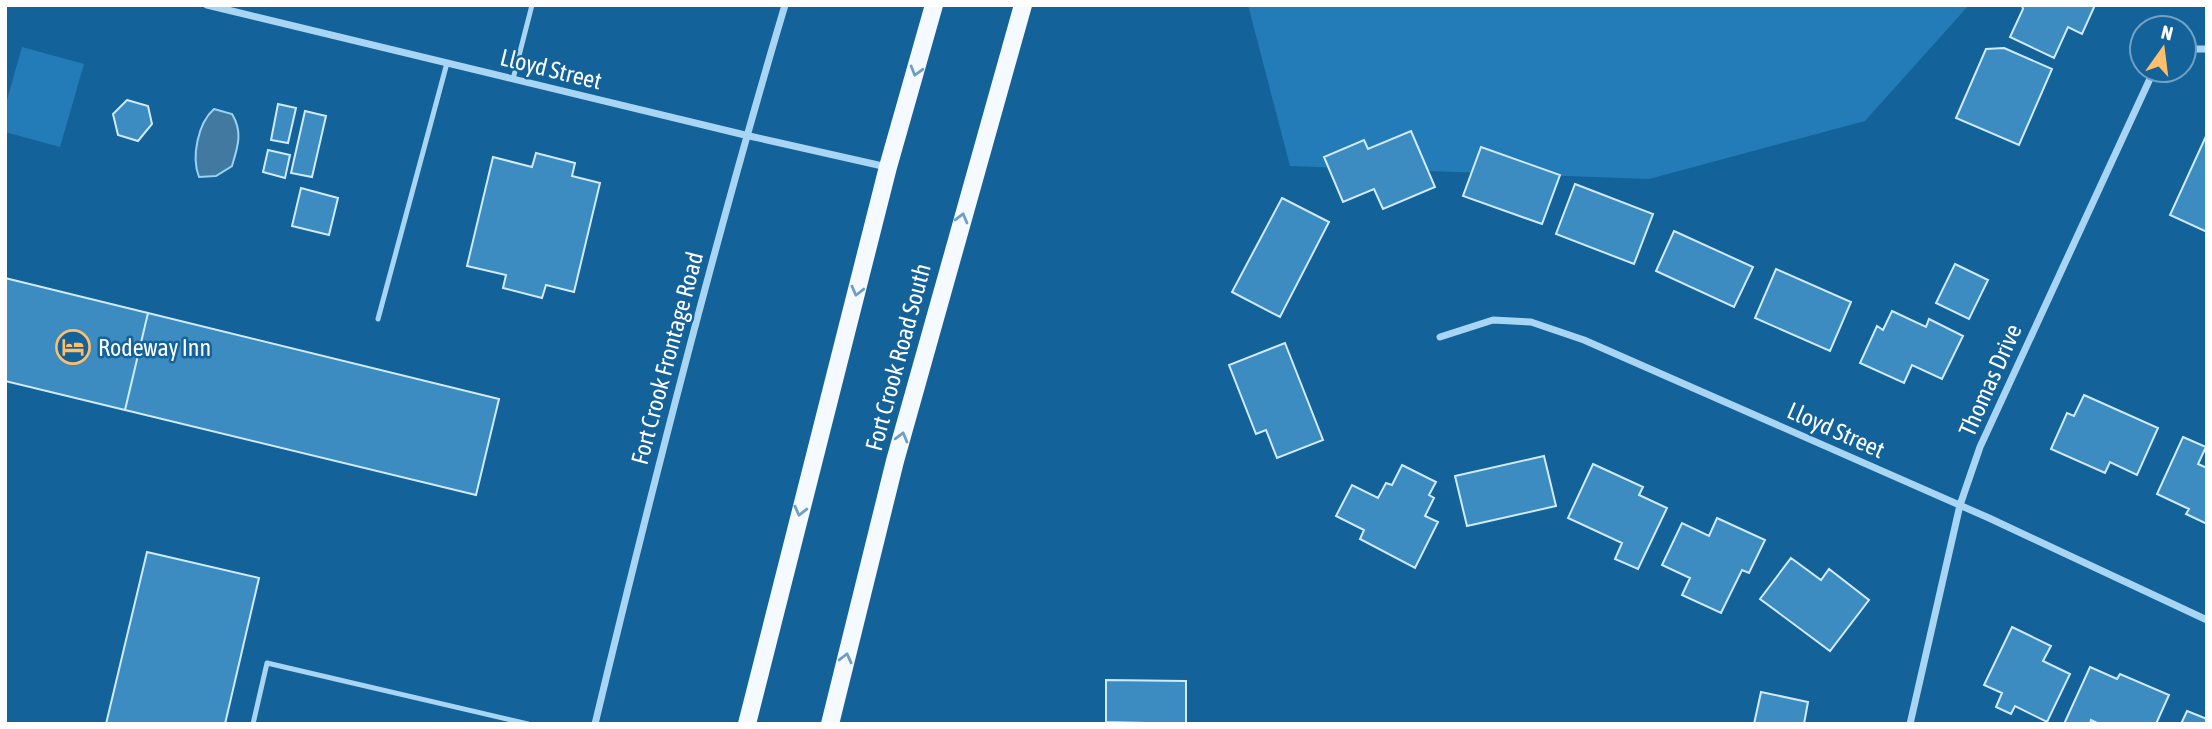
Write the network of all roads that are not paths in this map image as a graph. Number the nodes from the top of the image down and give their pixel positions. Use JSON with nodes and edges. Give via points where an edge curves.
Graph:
{"nodes":[{"id":1,"x":207,"y":5,"type":"edge"},
{"id":2,"x":532,"y":5,"type":"edge"},
{"id":3,"x":785,"y":5,"type":"edge"},
{"id":4,"x":934,"y":5,"type":"edge"},
{"id":5,"x":1023,"y":5,"type":"edge"},
{"id":6,"x":447,"y":64,"type":"junction"},
{"id":7,"x":513,"y":79,"type":"junction"},
{"id":8,"x":2148,"y":84,"type":"edge"},
{"id":9,"x":745,"y":135,"type":"junction"},
{"id":10,"x":888,"y":167,"type":"junction"},
{"id":11,"x":379,"y":319,"type":"dead end"},
{"id":12,"x":1440,"y":337,"type":"dead end"},
{"id":13,"x":1960,"y":505,"type":"junction"},
{"id":14,"x":2207,"y":620,"type":"edge"},
{"id":15,"x":253,"y":724,"type":"edge"},
{"id":16,"x":528,"y":724,"type":"edge"},
{"id":17,"x":595,"y":724,"type":"edge"},
{"id":18,"x":747,"y":724,"type":"edge"},
{"id":19,"x":830,"y":724,"type":"edge"},
{"id":20,"x":1909,"y":724,"type":"edge"}],
"edges":[{"from":1,"to":6,"type":"street","name":"Lloyd Street"},
{"from":2,"to":7,"type":"lane"},
{"from":3,"to":9,"type":"street","name":"Fort Crook Frontage Road"},
{"from":4,"to":10,"type":"main road","one_way":true},
{"from":19,"to":5,"type":"main road","name":"Fort Crook Road South","one_way":true,"via":[[895,461]]},
{"from":6,"to":7,"type":"street","name":"Lloyd Street"},
{"from":6,"to":11,"type":"lane"},
{"from":7,"to":9,"type":"street","name":"Lloyd Street"},
{"from":8,"to":13,"type":"street","name":"Thomas Drive","via":[[1986,435]]},
{"from":9,"to":10,"type":"street","name":"Lloyd Street"},
{"from":9,"to":17,"type":"street","name":"Fort Crook Frontage Road"},
{"from":10,"to":18,"type":"main road","one_way":true},
{"from":12,"to":13,"type":"street","name":"Lloyd Street","via":[[1493,320],[1531,322],[1584,340]]},
{"from":13,"to":14,"type":"street","name":"Lloyd Street"},
{"from":13,"to":20,"type":"street","name":"Thomas Drive"},
{"from":15,"to":16,"type":"lane","via":[[267,663]]}]}
